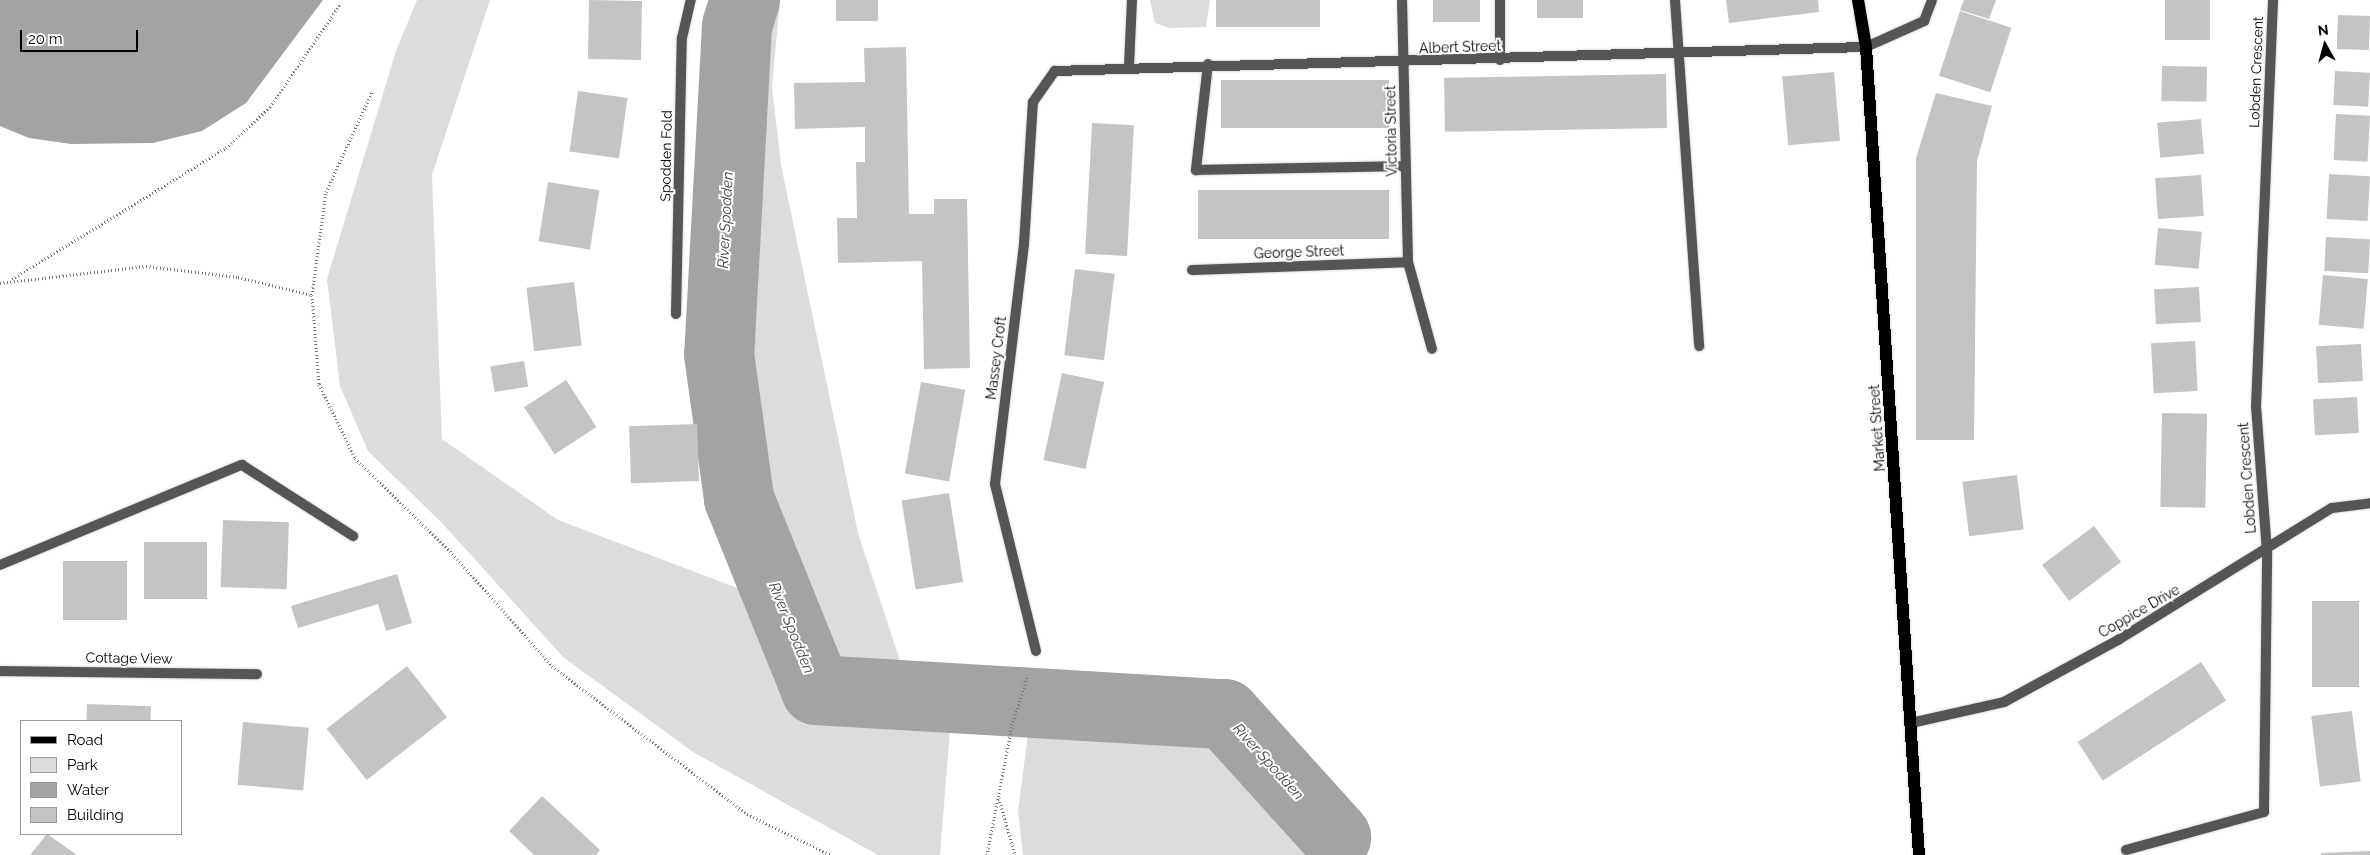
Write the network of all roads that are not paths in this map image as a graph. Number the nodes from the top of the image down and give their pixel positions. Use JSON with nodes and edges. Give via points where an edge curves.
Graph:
{"nodes":[{"id":1,"x":690,"y":0,"type":"edge"},
{"id":2,"x":1132,"y":0,"type":"edge"},
{"id":3,"x":1402,"y":0,"type":"edge"},
{"id":4,"x":1500,"y":0,"type":"edge"},
{"id":5,"x":1675,"y":0,"type":"edge"},
{"id":6,"x":1858,"y":0,"type":"edge"},
{"id":7,"x":1932,"y":0,"type":"edge"},
{"id":8,"x":2273,"y":0,"type":"edge"},
{"id":9,"x":1866,"y":47,"type":"junction"},
{"id":10,"x":1678,"y":53,"type":"junction"},
{"id":11,"x":1500,"y":60,"type":"junction"},
{"id":12,"x":1403,"y":63,"type":"junction"},
{"id":13,"x":1208,"y":64,"type":"junction"},
{"id":14,"x":1129,"y":66,"type":"junction"},
{"id":15,"x":1055,"y":71,"type":"joint"},
{"id":16,"x":1405,"y":166,"type":"junction"},
{"id":17,"x":1408,"y":262,"type":"junction"},
{"id":18,"x":1192,"y":270,"type":"dead end"},
{"id":19,"x":676,"y":314,"type":"dead end"},
{"id":20,"x":1700,"y":346,"type":"dead end"},
{"id":21,"x":1432,"y":349,"type":"dead end"},
{"id":22,"x":2370,"y":502,"type":"edge"},
{"id":23,"x":353,"y":536,"type":"dead end"},
{"id":24,"x":2267,"y":552,"type":"junction"},
{"id":25,"x":0,"y":565,"type":"edge"},
{"id":26,"x":1036,"y":651,"type":"road end"},
{"id":27,"x":0,"y":670,"type":"edge"},
{"id":28,"x":257,"y":674,"type":"dead end"},
{"id":29,"x":1911,"y":723,"type":"junction"},
{"id":30,"x":2126,"y":850,"type":"dead end"},
{"id":31,"x":1918,"y":855,"type":"edge"}],
"edges":[{"from":1,"to":19,"type":"street","name":"Spodden Fold","via":[[682,38]]},
{"from":2,"to":14,"type":"street"},
{"from":3,"to":12,"type":"street","name":"Victoria Street"},
{"from":4,"to":11,"type":"street"},
{"from":5,"to":10,"type":"street"},
{"from":6,"to":9,"type":"main road","name":"Market Street"},
{"from":7,"to":9,"type":"street","via":[[1924,21]]},
{"from":8,"to":24,"type":"street","name":"Lobden Crescent","via":[[2256,407]]},
{"from":9,"to":10,"type":"street","name":"Albert Street"},
{"from":9,"to":29,"type":"main road","name":"Market Street"},
{"from":10,"to":11,"type":"street","name":"Albert Street"},
{"from":10,"to":20,"type":"street"},
{"from":11,"to":12,"type":"street","name":"Albert Street"},
{"from":12,"to":13,"type":"street","name":"Albert Street"},
{"from":12,"to":16,"type":"street","name":"Victoria Street"},
{"from":13,"to":14,"type":"street","name":"Albert Street"},
{"from":13,"to":16,"type":"street","via":[[1196,170]]},
{"from":14,"to":15,"type":"street","name":"Albert Street"},
{"from":15,"to":26,"type":"street","name":"Massey Croft","via":[[1033,102],[1024,244],[995,484]]},
{"from":16,"to":17,"type":"street","name":"Victoria Street"},
{"from":17,"to":18,"type":"street","name":"George Street"},
{"from":17,"to":21,"type":"street","name":"Victoria Street"},
{"from":22,"to":24,"type":"street","name":"Coppice Drive","via":[[2332,508]]},
{"from":23,"to":25,"type":"street","via":[[242,465]]},
{"from":24,"to":29,"type":"street","name":"Coppice Drive","via":[[2004,702]]},
{"from":24,"to":30,"type":"street","name":"Lobden Crescent","via":[[2264,812]]},
{"from":27,"to":28,"type":"street","name":"Cottage View"},
{"from":29,"to":31,"type":"main road","name":"Market Street"}]}
